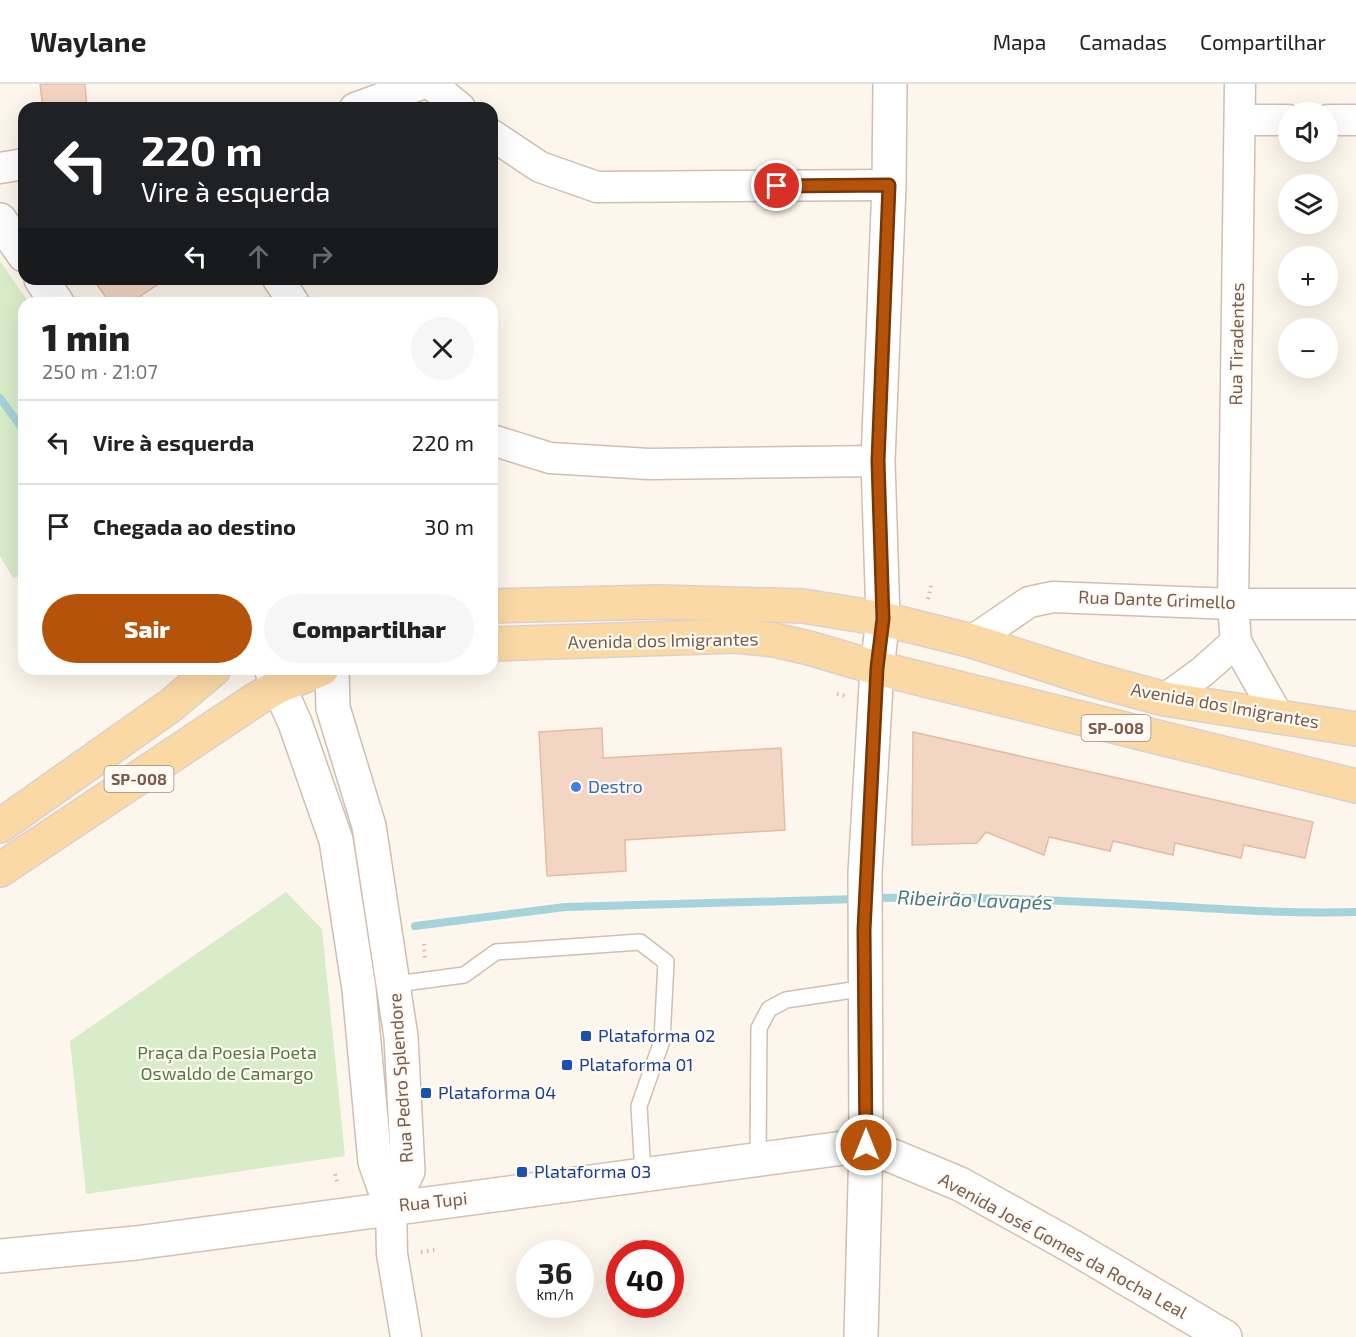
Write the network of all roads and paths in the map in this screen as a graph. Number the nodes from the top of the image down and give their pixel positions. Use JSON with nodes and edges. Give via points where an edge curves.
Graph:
{"nodes":[{"id":1,"x":422,"y":84,"type":"edge"},
{"id":2,"x":431,"y":84,"type":"edge"},
{"id":3,"x":890,"y":84,"type":"edge"},
{"id":4,"x":1240,"y":84,"type":"edge"},
{"id":5,"x":372,"y":102,"type":"edge"},
{"id":6,"x":453,"y":102,"type":"edge"},
{"id":7,"x":1240,"y":120,"type":"junction"},
{"id":8,"x":1278,"y":120,"type":"edge"},
{"id":9,"x":1338,"y":120,"type":"edge"},
{"id":10,"x":1356,"y":120,"type":"edge"},
{"id":11,"x":498,"y":139,"type":"edge"},
{"id":12,"x":18,"y":165,"type":"edge"},
{"id":13,"x":0,"y":168,"type":"edge"},
{"id":14,"x":889,"y":185,"type":"junction"},
{"id":15,"x":0,"y":220,"type":"edge"},
{"id":16,"x":18,"y":246,"type":"edge"},
{"id":17,"x":498,"y":442,"type":"edge"},
{"id":18,"x":878,"y":461,"type":"junction"},
{"id":19,"x":1233,"y":604,"type":"junction"},
{"id":20,"x":1356,"y":604,"type":"edge"},
{"id":21,"x":498,"y":606,"type":"edge"},
{"id":22,"x":883,"y":619,"type":"junction"},
{"id":23,"x":972,"y":641,"type":"junction"},
{"id":24,"x":1236,"y":642,"type":"junction"},
{"id":25,"x":498,"y":644,"type":"edge"},
{"id":26,"x":877,"y":668,"type":"junction"},
{"id":27,"x":201,"y":675,"type":"edge"},
{"id":28,"x":290,"y":675,"type":"edge"},
{"id":29,"x":332,"y":675,"type":"edge"},
{"id":30,"x":274,"y":678,"type":"edge"},
{"id":31,"x":1165,"y":699,"type":"junction"},
{"id":32,"x":1279,"y":718,"type":"junction"},
{"id":33,"x":1356,"y":729,"type":"edge"},
{"id":34,"x":1356,"y":786,"type":"edge"},
{"id":35,"x":0,"y":826,"type":"edge"},
{"id":36,"x":0,"y":870,"type":"edge"},
{"id":37,"x":394,"y":984,"type":"junction"},
{"id":38,"x":866,"y":988,"type":"junction"},
{"id":39,"x":359,"y":989,"type":"junction"},
{"id":40,"x":866,"y":1145,"type":"junction"},
{"id":41,"x":758,"y":1159,"type":"junction"},
{"id":42,"x":643,"y":1175,"type":"junction"},
{"id":43,"x":392,"y":1207,"type":"junction"},
{"id":44,"x":0,"y":1256,"type":"edge"},
{"id":45,"x":406,"y":1337,"type":"edge"},
{"id":46,"x":861,"y":1337,"type":"edge"},
{"id":47,"x":1225,"y":1337,"type":"edge"}],
"edges":[{"from":1,"to":5,"type":"street"},
{"from":2,"to":6,"type":"street"},
{"from":3,"to":14,"type":"street"},
{"from":4,"to":7,"type":"street","name":"Rua Tiradentes"},
{"from":7,"to":8,"type":"street"},
{"from":7,"to":19,"type":"street","name":"Rua Tiradentes"},
{"from":9,"to":10,"type":"street"},
{"from":11,"to":14,"type":"street","via":[[540,167],[597,187]]},
{"from":12,"to":13,"type":"street"},
{"from":14,"to":18,"type":"street"},
{"from":15,"to":16,"type":"street"},
{"from":17,"to":18,"type":"street","via":[[550,458],[649,464]]},
{"from":18,"to":22,"type":"street"},
{"from":19,"to":20,"type":"street","name":"Rua Dante Grimello"},
{"from":19,"to":23,"type":"street","name":"Rua Dante Grimello","via":[[1053,597],[1029,602]]},
{"from":19,"to":24,"type":"street","name":"Rua Tiradentes"},
{"from":21,"to":22,"type":"main road","name":"Avenida dos Imigrantes","number":"SP-008","via":[[659,602],[803,606]]},
{"from":22,"to":23,"type":"main road","name":"Avenida dos Imigrantes","number":"SP-008"},
{"from":22,"to":26,"type":"street"},
{"from":23,"to":31,"type":"main road","name":"Avenida dos Imigrantes","number":"SP-008"},
{"from":24,"to":31,"type":"street"},
{"from":24,"to":32,"type":"street"},
{"from":25,"to":26,"type":"main road","name":"Avenida dos Imigrantes","number":"SP-008","via":[[736,636],[774,640]]},
{"from":26,"to":34,"type":"main road","name":"Avenida dos Imigrantes","number":"SP-008"},
{"from":26,"to":38,"type":"street","via":[[865,873]]},
{"from":27,"to":35,"type":"main road","number":"SP-008"},
{"from":28,"to":30,"type":"main road","number":"SP-008"},
{"from":29,"to":37,"type":"street","name":"Rua Pedro Splendore","via":[[333,708],[369,826]]},
{"from":30,"to":36,"type":"main road","number":"SP-008"},
{"from":30,"to":39,"type":"street","name":"Rua Pedro Splendore","via":[[295,723],[336,840]]},
{"from":31,"to":32,"type":"main road","name":"Avenida dos Imigrantes","number":"SP-008"},
{"from":32,"to":33,"type":"main road","name":"Avenida dos Imigrantes","number":"SP-008"},
{"from":37,"to":39,"type":"lane"},
{"from":37,"to":42,"type":"lane","via":[[464,975],[496,952],[640,942],[647,947],[666,962],[662,1041],[639,1106]]},
{"from":37,"to":43,"type":"street","name":"Rua Pedro Splendore","via":[[409,1159],[408,1171]]},
{"from":38,"to":40,"type":"street"},
{"from":38,"to":41,"type":"lane","via":[[786,1000],[769,1009],[759,1028]]},
{"from":39,"to":43,"type":"street","name":"Rua Pedro Splendore","via":[[375,1162]]},
{"from":40,"to":41,"type":"street","name":"Rua Tupi"},
{"from":40,"to":46,"type":"street"},
{"from":40,"to":47,"type":"street","name":"Avenida José Gomes da Rocha Leal","via":[[960,1184]]},
{"from":41,"to":42,"type":"street","name":"Rua Tupi"},
{"from":42,"to":43,"type":"street","name":"Rua Tupi"},
{"from":43,"to":44,"type":"street","name":"Rua Tupi","via":[[136,1243]]},
{"from":43,"to":45,"type":"street","via":[[392,1254]]}]}
